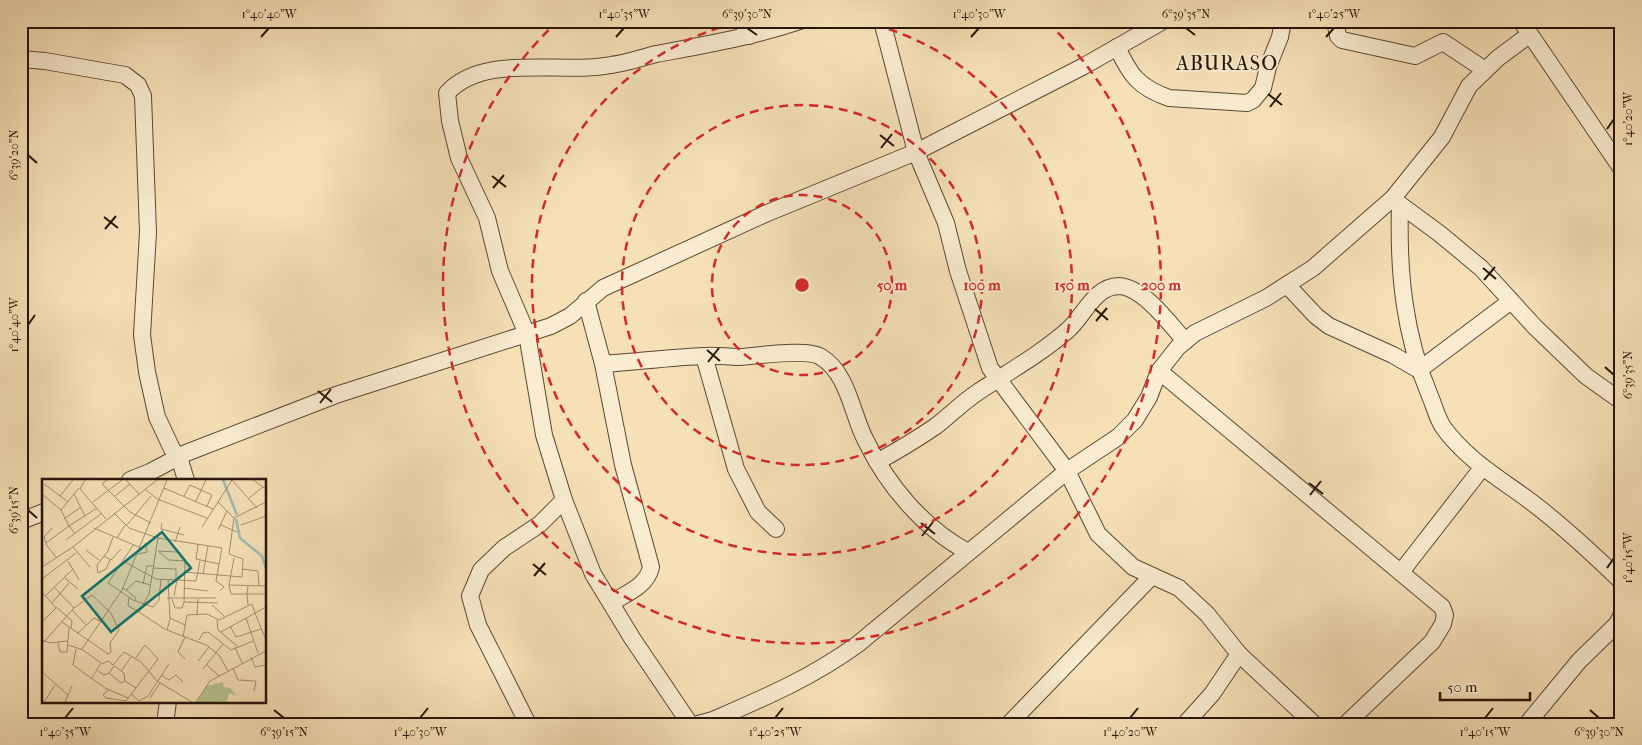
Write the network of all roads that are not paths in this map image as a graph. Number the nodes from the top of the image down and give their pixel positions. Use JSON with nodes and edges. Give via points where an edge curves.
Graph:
{"nodes":[{"id":1,"x":742,"y":21,"type":"edge"},
{"id":2,"x":800,"y":21,"type":"edge"},
{"id":3,"x":882,"y":21,"type":"edge"},
{"id":4,"x":1163,"y":21,"type":"edge"},
{"id":5,"x":1284,"y":21,"type":"edge"},
{"id":6,"x":1335,"y":21,"type":"edge"},
{"id":7,"x":1525,"y":28,"type":"edge"},
{"id":8,"x":749,"y":36,"type":"junction"},
{"id":9,"x":1117,"y":47,"type":"junction"},
{"id":10,"x":21,"y":59,"type":"edge"},
{"id":11,"x":1485,"y":70,"type":"junction"},
{"id":12,"x":916,"y":152,"type":"junction"},
{"id":13,"x":1621,"y":168,"type":"edge"},
{"id":14,"x":1396,"y":202,"type":"junction"},
{"id":15,"x":1287,"y":285,"type":"junction"},
{"id":16,"x":586,"y":301,"type":"junction"},
{"id":17,"x":1511,"y":301,"type":"junction"},
{"id":18,"x":527,"y":334,"type":"junction"},
{"id":19,"x":1185,"y":341,"type":"junction"},
{"id":20,"x":704,"y":356,"type":"junction"},
{"id":21,"x":603,"y":364,"type":"junction"},
{"id":22,"x":1419,"y":370,"type":"junction"},
{"id":23,"x":1160,"y":371,"type":"junction"},
{"id":24,"x":998,"y":380,"type":"junction"},
{"id":25,"x":1621,"y":402,"type":"edge"},
{"id":26,"x":179,"y":457,"type":"junction"},
{"id":27,"x":878,"y":462,"type":"junction"},
{"id":28,"x":1482,"y":468,"type":"junction"},
{"id":29,"x":1067,"y":471,"type":"junction"},
{"id":30,"x":132,"y":479,"type":"edge"},
{"id":31,"x":186,"y":479,"type":"edge"},
{"id":32,"x":564,"y":500,"type":"junction"},
{"id":33,"x":42,"y":513,"type":"edge"},
{"id":34,"x":21,"y":521,"type":"edge"},
{"id":35,"x":776,"y":529,"type":"dead end"},
{"id":36,"x":968,"y":552,"type":"junction"},
{"id":37,"x":1401,"y":572,"type":"junction"},
{"id":38,"x":1152,"y":576,"type":"junction"},
{"id":39,"x":1621,"y":581,"type":"edge"},
{"id":40,"x":611,"y":603,"type":"junction"},
{"id":41,"x":1621,"y":616,"type":"edge"},
{"id":42,"x":1239,"y":654,"type":"junction"},
{"id":43,"x":168,"y":702,"type":"edge"},
{"id":44,"x":735,"y":717,"type":"edge"},
{"id":45,"x":165,"y":724,"type":"edge"},
{"id":46,"x":528,"y":724,"type":"edge"},
{"id":47,"x":690,"y":724,"type":"edge"},
{"id":48,"x":698,"y":724,"type":"edge"},
{"id":49,"x":1008,"y":724,"type":"edge"},
{"id":50,"x":1185,"y":724,"type":"edge"},
{"id":51,"x":1314,"y":724,"type":"edge"},
{"id":52,"x":1346,"y":724,"type":"edge"},
{"id":53,"x":1527,"y":724,"type":"edge"}],
"edges":[{"from":1,"to":8,"type":"street"},
{"from":2,"to":8,"type":"street"},
{"from":3,"to":12,"type":"street"},
{"from":4,"to":9,"type":"street"},
{"from":5,"to":9,"type":"street","via":[[1264,88],[1247,103],[1157,94],[1134,79]]},
{"from":6,"to":11,"type":"street","via":[[1342,40],[1415,56],[1443,42]]},
{"from":7,"to":11,"type":"street"},
{"from":7,"to":13,"type":"street"},
{"from":8,"to":18,"type":"street","via":[[598,67],[509,68],[465,79],[447,93],[450,121],[460,158],[487,218],[500,271]]},
{"from":9,"to":12,"type":"street"},
{"from":10,"to":26,"type":"street","via":[[125,75],[138,85],[143,96],[148,232],[142,335],[157,417]]},
{"from":11,"to":14,"type":"street","via":[[1469,86],[1442,137]]},
{"from":12,"to":16,"type":"street","via":[[765,214],[603,288]]},
{"from":12,"to":24,"type":"street","via":[[946,223],[990,368]]},
{"from":14,"to":15,"type":"street"},
{"from":14,"to":17,"type":"street","via":[[1481,268]]},
{"from":14,"to":22,"type":"street","via":[[1405,317]]},
{"from":15,"to":19,"type":"street"},
{"from":15,"to":22,"type":"street","via":[[1329,326]]},
{"from":16,"to":18,"type":"street","via":[[570,316]]},
{"from":16,"to":21,"type":"street"},
{"from":17,"to":22,"type":"street"},
{"from":17,"to":25,"type":"street","via":[[1586,376]]},
{"from":18,"to":26,"type":"street","via":[[336,395]]},
{"from":18,"to":32,"type":"street","via":[[544,435]]},
{"from":19,"to":23,"type":"street"},
{"from":19,"to":24,"type":"street","via":[[1143,297],[1128,288],[1108,288],[1054,341]]},
{"from":20,"to":21,"type":"street"},
{"from":20,"to":27,"type":"street","via":[[801,353],[820,356],[836,371],[864,439]]},
{"from":20,"to":35,"type":"street","via":[[736,469],[758,512]]},
{"from":21,"to":40,"type":"street","via":[[623,465],[651,567],[649,577]]},
{"from":22,"to":28,"type":"street","via":[[1442,426]]},
{"from":23,"to":29,"type":"street","via":[[1135,420],[1118,438]]},
{"from":23,"to":37,"type":"street"},
{"from":24,"to":27,"type":"street"},
{"from":24,"to":29,"type":"street"},
{"from":26,"to":30,"type":"street"},
{"from":26,"to":31,"type":"street"},
{"from":27,"to":36,"type":"street","via":[[907,502],[929,525]]},
{"from":28,"to":37,"type":"street"},
{"from":28,"to":39,"type":"street","via":[[1529,500]]},
{"from":29,"to":36,"type":"street"},
{"from":29,"to":38,"type":"street","via":[[1098,534],[1133,567]]},
{"from":32,"to":40,"type":"street","via":[[593,574]]},
{"from":32,"to":46,"type":"street","via":[[540,524],[504,548],[481,570],[470,596],[478,625]]},
{"from":33,"to":34,"type":"street"},
{"from":36,"to":44,"type":"street","via":[[830,664]]},
{"from":37,"to":52,"type":"street","via":[[1442,607],[1445,615],[1443,624],[1422,654]]},
{"from":38,"to":42,"type":"street","via":[[1179,588],[1208,614]]},
{"from":38,"to":49,"type":"street"},
{"from":40,"to":47,"type":"street"},
{"from":41,"to":53,"type":"street"},
{"from":42,"to":50,"type":"street","via":[[1212,694]]},
{"from":42,"to":51,"type":"street"},
{"from":43,"to":45,"type":"street"},
{"from":44,"to":48,"type":"street"}]}
